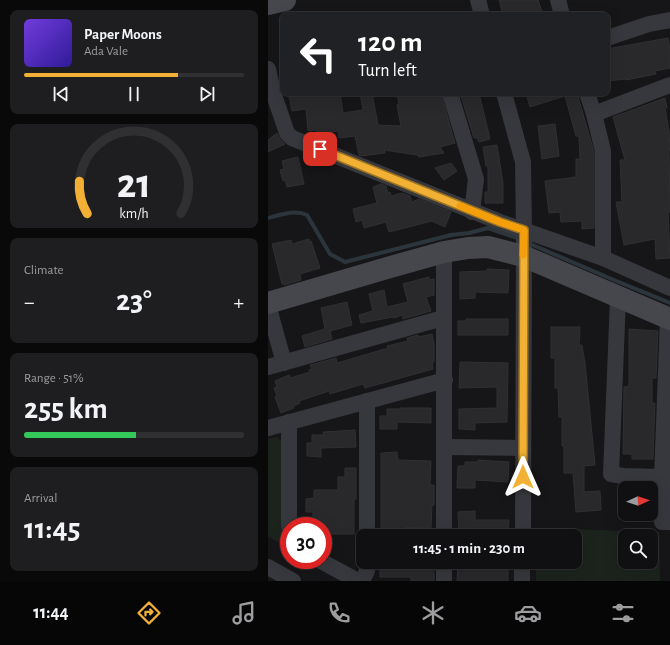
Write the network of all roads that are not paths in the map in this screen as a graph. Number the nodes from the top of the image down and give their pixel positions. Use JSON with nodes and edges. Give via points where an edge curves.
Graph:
{"nodes":[{"id":1,"x":285,"y":0,"type":"edge"},
{"id":2,"x":478,"y":0,"type":"edge"},
{"id":3,"x":558,"y":0,"type":"edge"},
{"id":4,"x":268,"y":4,"type":"edge"},
{"id":5,"x":481,"y":12,"type":"edge"},
{"id":6,"x":561,"y":12,"type":"edge"},
{"id":7,"x":670,"y":20,"type":"edge"},
{"id":8,"x":610,"y":37,"type":"edge"},
{"id":9,"x":268,"y":69,"type":"edge"},
{"id":10,"x":670,"y":85,"type":"edge"},
{"id":11,"x":278,"y":91,"type":"edge"},
{"id":12,"x":451,"y":96,"type":"edge"},
{"id":13,"x":505,"y":96,"type":"edge"},
{"id":14,"x":587,"y":96,"type":"edge"},
{"id":15,"x":594,"y":114,"type":"junction"},
{"id":16,"x":472,"y":212,"type":"junction"},
{"id":17,"x":524,"y":230,"type":"junction"},
{"id":18,"x":444,"y":252,"type":"junction"},
{"id":19,"x":523,"y":256,"type":"junction"},
{"id":20,"x":603,"y":258,"type":"junction"},
{"id":21,"x":670,"y":288,"type":"edge"},
{"id":22,"x":618,"y":298,"type":"junction"},
{"id":23,"x":268,"y":304,"type":"edge"},
{"id":24,"x":443,"y":318,"type":"junction"},
{"id":25,"x":669,"y":318,"type":"edge"},
{"id":26,"x":284,"y":363,"type":"junction"},
{"id":27,"x":268,"y":367,"type":"edge"},
{"id":28,"x":444,"y":380,"type":"junction"},
{"id":29,"x":367,"y":400,"type":"junction"},
{"id":30,"x":289,"y":422,"type":"junction"},
{"id":31,"x":268,"y":428,"type":"edge"},
{"id":32,"x":445,"y":447,"type":"junction"},
{"id":33,"x":523,"y":448,"type":"junction"},
{"id":34,"x":662,"y":477,"type":"junction"},
{"id":35,"x":289,"y":517,"type":"edge"},
{"id":36,"x":670,"y":522,"type":"edge"},
{"id":37,"x":367,"y":529,"type":"edge"},
{"id":38,"x":444,"y":529,"type":"edge"},
{"id":39,"x":522,"y":529,"type":"edge"},
{"id":40,"x":268,"y":567,"type":"edge"},
{"id":41,"x":332,"y":567,"type":"edge"},
{"id":42,"x":367,"y":569,"type":"edge"},
{"id":43,"x":444,"y":569,"type":"edge"},
{"id":44,"x":522,"y":569,"type":"edge"},
{"id":45,"x":293,"y":581,"type":"edge"},
{"id":46,"x":358,"y":581,"type":"edge"},
{"id":47,"x":362,"y":581,"type":"edge"},
{"id":48,"x":444,"y":581,"type":"edge"},
{"id":49,"x":522,"y":581,"type":"edge"}],
"edges":[{"from":1,"to":4,"type":"street"},
{"from":2,"to":5,"type":"street"},
{"from":3,"to":6,"type":"street"},
{"from":7,"to":8,"type":"street"},
{"from":9,"to":11,"type":"street"},
{"from":10,"to":15,"type":"street"},
{"from":11,"to":16,"type":"street","via":[[287,133],[292,138]]},
{"from":12,"to":16,"type":"street","via":[[476,179]]},
{"from":13,"to":17,"type":"street","via":[[523,162]]},
{"from":14,"to":15,"type":"street"},
{"from":15,"to":20,"type":"street","via":[[603,151]]},
{"from":16,"to":17,"type":"street"},
{"from":17,"to":19,"type":"street"},
{"from":17,"to":20,"type":"street"},
{"from":18,"to":19,"type":"street","via":[[488,247]]},
{"from":18,"to":23,"type":"street"},
{"from":18,"to":24,"type":"street"},
{"from":19,"to":22,"type":"street"},
{"from":19,"to":33,"type":"street"},
{"from":20,"to":21,"type":"street"},
{"from":22,"to":25,"type":"street"},
{"from":22,"to":34,"type":"street","via":[[610,474]]},
{"from":23,"to":26,"type":"street"},
{"from":24,"to":26,"type":"street"},
{"from":24,"to":28,"type":"street"},
{"from":25,"to":34,"type":"street"},
{"from":26,"to":27,"type":"street"},
{"from":28,"to":29,"type":"street"},
{"from":28,"to":32,"type":"street"},
{"from":29,"to":30,"type":"street"},
{"from":29,"to":37,"type":"street"},
{"from":30,"to":31,"type":"street"},
{"from":30,"to":35,"type":"street"},
{"from":32,"to":33,"type":"street"},
{"from":32,"to":38,"type":"street"},
{"from":33,"to":39,"type":"street"},
{"from":34,"to":36,"type":"street","via":[[662,522]]},
{"from":40,"to":45,"type":"street"},
{"from":41,"to":46,"type":"street"},
{"from":42,"to":47,"type":"street"},
{"from":43,"to":48,"type":"street"},
{"from":44,"to":49,"type":"street"}]}
